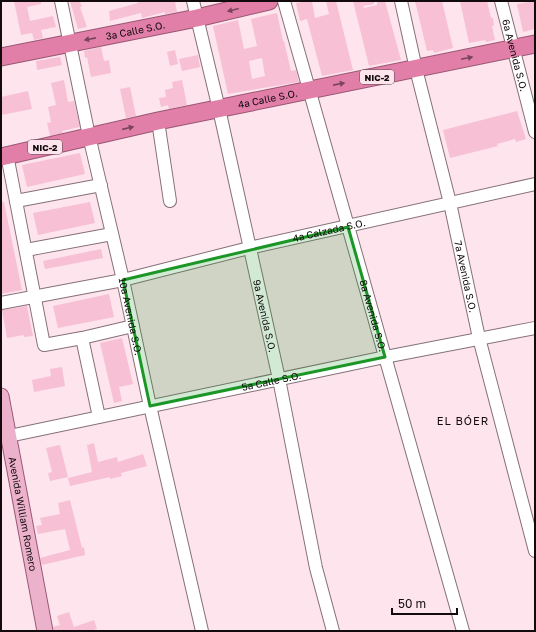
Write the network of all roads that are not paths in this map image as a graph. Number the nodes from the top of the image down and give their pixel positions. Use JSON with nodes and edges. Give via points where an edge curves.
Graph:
{"nodes":[{"id":1,"x":61,"y":1,"type":"edge"},
{"id":2,"x":193,"y":1,"type":"edge"},
{"id":3,"x":269,"y":1,"type":"edge"},
{"id":4,"x":284,"y":1,"type":"edge"},
{"id":5,"x":401,"y":1,"type":"edge"},
{"id":6,"x":501,"y":1,"type":"edge"},
{"id":7,"x":197,"y":18,"type":"junction"},
{"id":8,"x":70,"y":43,"type":"junction"},
{"id":9,"x":535,"y":44,"type":"edge"},
{"id":10,"x":514,"y":49,"type":"junction"},
{"id":11,"x":1,"y":57,"type":"edge"},
{"id":12,"x":416,"y":69,"type":"junction"},
{"id":13,"x":309,"y":90,"type":"junction"},
{"id":14,"x":219,"y":109,"type":"junction"},
{"id":15,"x":158,"y":121,"type":"junction"},
{"id":16,"x":535,"y":132,"type":"edge"},
{"id":17,"x":90,"y":136,"type":"junction"},
{"id":18,"x":4,"y":156,"type":"edge"},
{"id":19,"x":535,"y":184,"type":"edge"},
{"id":20,"x":101,"y":185,"type":"junction"},
{"id":21,"x":170,"y":201,"type":"dead end"},
{"id":22,"x":16,"y":202,"type":"junction"},
{"id":23,"x":450,"y":203,"type":"junction"},
{"id":24,"x":348,"y":227,"type":"junction"},
{"id":25,"x":112,"y":234,"type":"junction"},
{"id":26,"x":249,"y":248,"type":"junction"},
{"id":27,"x":26,"y":250,"type":"junction"},
{"id":28,"x":123,"y":280,"type":"junction"},
{"id":29,"x":34,"y":296,"type":"junction"},
{"id":30,"x":1,"y":303,"type":"edge"},
{"id":31,"x":133,"y":326,"type":"junction"},
{"id":32,"x":535,"y":328,"type":"edge"},
{"id":33,"x":82,"y":338,"type":"junction"},
{"id":34,"x":479,"y":338,"type":"junction"},
{"id":35,"x":385,"y":357,"type":"junction"},
{"id":36,"x":279,"y":379,"type":"junction"},
{"id":37,"x":1,"y":396,"type":"edge"},
{"id":38,"x":150,"y":406,"type":"junction"},
{"id":39,"x":99,"y":417,"type":"junction"},
{"id":40,"x":9,"y":436,"type":"junction"},
{"id":41,"x":535,"y":551,"type":"edge"},
{"id":42,"x":45,"y":631,"type":"edge"},
{"id":43,"x":202,"y":631,"type":"edge"},
{"id":44,"x":333,"y":631,"type":"edge"},
{"id":45,"x":463,"y":631,"type":"edge"}],
"edges":[{"from":1,"to":8,"type":"street","name":"10a Avenida S.O."},
{"from":2,"to":7,"type":"street","name":"9a Avenida S.O."},
{"from":3,"to":7,"type":"highway","name":"3a Calle S.O.","one_way":true},
{"from":4,"to":13,"type":"street","name":"8a Avenida S.O."},
{"from":5,"to":12,"type":"street","name":"7a Avenida S.O."},
{"from":6,"to":10,"type":"street","name":"6a Avenida S.O."},
{"from":7,"to":8,"type":"highway","name":"3a Calle S.O.","one_way":true},
{"from":7,"to":14,"type":"street","name":"9a Avenida S.O."},
{"from":8,"to":11,"type":"highway","name":"3a Calle S.O."},
{"from":8,"to":17,"type":"street","name":"10a Avenida S.O."},
{"from":9,"to":10,"type":"highway","name":"4a Calle S.O.","number":"NIC-2"},
{"from":12,"to":10,"type":"highway","name":"4a Calle S.O.","number":"NIC-2","one_way":true},
{"from":10,"to":16,"type":"street","name":"6a Avenida S.O."},
{"from":13,"to":12,"type":"highway","name":"4a Calle S.O.","number":"NIC-2","one_way":true},
{"from":12,"to":23,"type":"street","name":"7a Avenida S.O."},
{"from":13,"to":14,"type":"highway","name":"4a Calle S.O.","number":"NIC-2"},
{"from":13,"to":24,"type":"street","name":"8a Avenida S.O."},
{"from":14,"to":15,"type":"highway","name":"4a Calle S.O.","number":"NIC-2"},
{"from":14,"to":26,"type":"street","name":"9a Avenida S.O."},
{"from":17,"to":15,"type":"highway","name":"4a Calle S.O.","number":"NIC-2","one_way":true},
{"from":15,"to":21,"type":"street"},
{"from":17,"to":18,"type":"highway","name":"4a Calle S.O.","number":"NIC-2"},
{"from":17,"to":20,"type":"street","name":"10a Avenida S.O."},
{"from":18,"to":22,"type":"street"},
{"from":19,"to":23,"type":"street","name":"4a Calzada S.O."},
{"from":20,"to":22,"type":"street"},
{"from":20,"to":25,"type":"street","name":"10a Avenida S.O."},
{"from":22,"to":27,"type":"street"},
{"from":23,"to":24,"type":"street","name":"4a Calzada S.O."},
{"from":23,"to":34,"type":"street","name":"7a Avenida S.O."},
{"from":24,"to":26,"type":"street","name":"4a Calzada S.O."},
{"from":24,"to":35,"type":"street","name":"8a Avenida S.O."},
{"from":25,"to":27,"type":"street"},
{"from":25,"to":28,"type":"street","name":"10a Avenida S.O."},
{"from":26,"to":28,"type":"street","name":"4a Calzada S.O."},
{"from":26,"to":36,"type":"street","name":"9a Avenida S.O."},
{"from":27,"to":29,"type":"street"},
{"from":28,"to":29,"type":"street","name":"4a Calzada S.O."},
{"from":28,"to":31,"type":"street","name":"10a Avenida S.O."},
{"from":29,"to":30,"type":"street","name":"4a Calzada S.O."},
{"from":29,"to":33,"type":"street","via":[[44,345]]},
{"from":31,"to":33,"type":"street"},
{"from":31,"to":38,"type":"street","name":"10a Avenida S.O."},
{"from":32,"to":34,"type":"street","name":"5a Calle S.O."},
{"from":33,"to":39,"type":"street"},
{"from":34,"to":35,"type":"street","name":"5a Calle S.O."},
{"from":34,"to":41,"type":"street","name":"7a Avenida S.O."},
{"from":35,"to":36,"type":"street","name":"5a Calle S.O."},
{"from":35,"to":45,"type":"street","name":"8a Avenida S.O."},
{"from":36,"to":38,"type":"street","name":"5a Calle S.O."},
{"from":36,"to":44,"type":"street","name":"9a Avenida S.O.","via":[[316,568]]},
{"from":37,"to":40,"type":"main road","name":"Avenida William Romero"},
{"from":38,"to":39,"type":"street","name":"5a Calle S.O."},
{"from":38,"to":43,"type":"street","name":"10a Avenida S.O."},
{"from":39,"to":40,"type":"street","name":"5a Calle S.O."},
{"from":40,"to":42,"type":"main road","name":"Avenida William Romero"}]}
